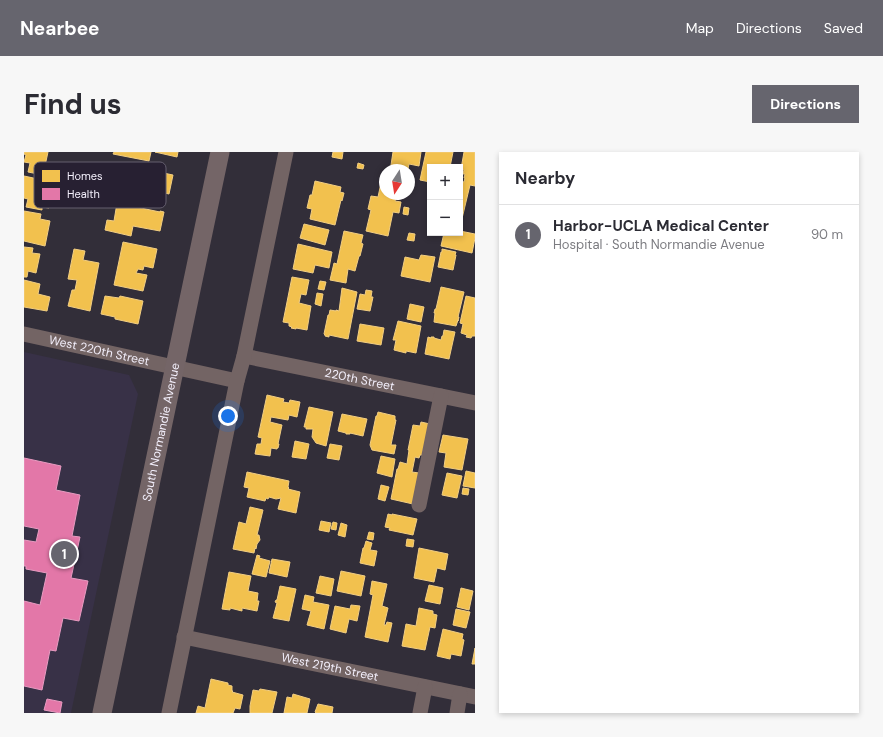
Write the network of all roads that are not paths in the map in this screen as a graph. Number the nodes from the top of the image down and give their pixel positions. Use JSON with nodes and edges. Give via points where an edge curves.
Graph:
{"nodes":[{"id":1,"x":220,"y":152,"type":"edge"},
{"id":2,"x":286,"y":152,"type":"edge"},
{"id":3,"x":24,"y":334,"type":"edge"},
{"id":4,"x":244,"y":356,"type":"junction"},
{"id":5,"x":175,"y":367,"type":"junction"},
{"id":6,"x":237,"y":381,"type":"junction"},
{"id":7,"x":441,"y":396,"type":"junction"},
{"id":8,"x":475,"y":403,"type":"edge"},
{"id":9,"x":419,"y":506,"type":"dead end"},
{"id":10,"x":184,"y":637,"type":"junction"},
{"id":11,"x":425,"y":687,"type":"junction"},
{"id":12,"x":468,"y":695,"type":"edge"},
{"id":13,"x":102,"y":713,"type":"edge"},
{"id":14,"x":169,"y":713,"type":"edge"},
{"id":15,"x":420,"y":713,"type":"edge"},
{"id":16,"x":456,"y":713,"type":"edge"}],
"edges":[{"from":1,"to":5,"type":"main road","name":"South Normandie Avenue"},
{"from":2,"to":4,"type":"street"},
{"from":3,"to":5,"type":"street","name":"West 220th Street"},
{"from":4,"to":6,"type":"street"},
{"from":4,"to":7,"type":"street","name":"220th Street"},
{"from":5,"to":6,"type":"street"},
{"from":5,"to":13,"type":"main road","name":"South Normandie Avenue"},
{"from":6,"to":10,"type":"street"},
{"from":7,"to":8,"type":"street","name":"220th Street"},
{"from":7,"to":9,"type":"street"},
{"from":10,"to":11,"type":"street","name":"West 219th Street"},
{"from":10,"to":14,"type":"street"},
{"from":11,"to":12,"type":"street","name":"West 219th Street"},
{"from":11,"to":15,"type":"street"},
{"from":12,"to":16,"type":"street"}]}
